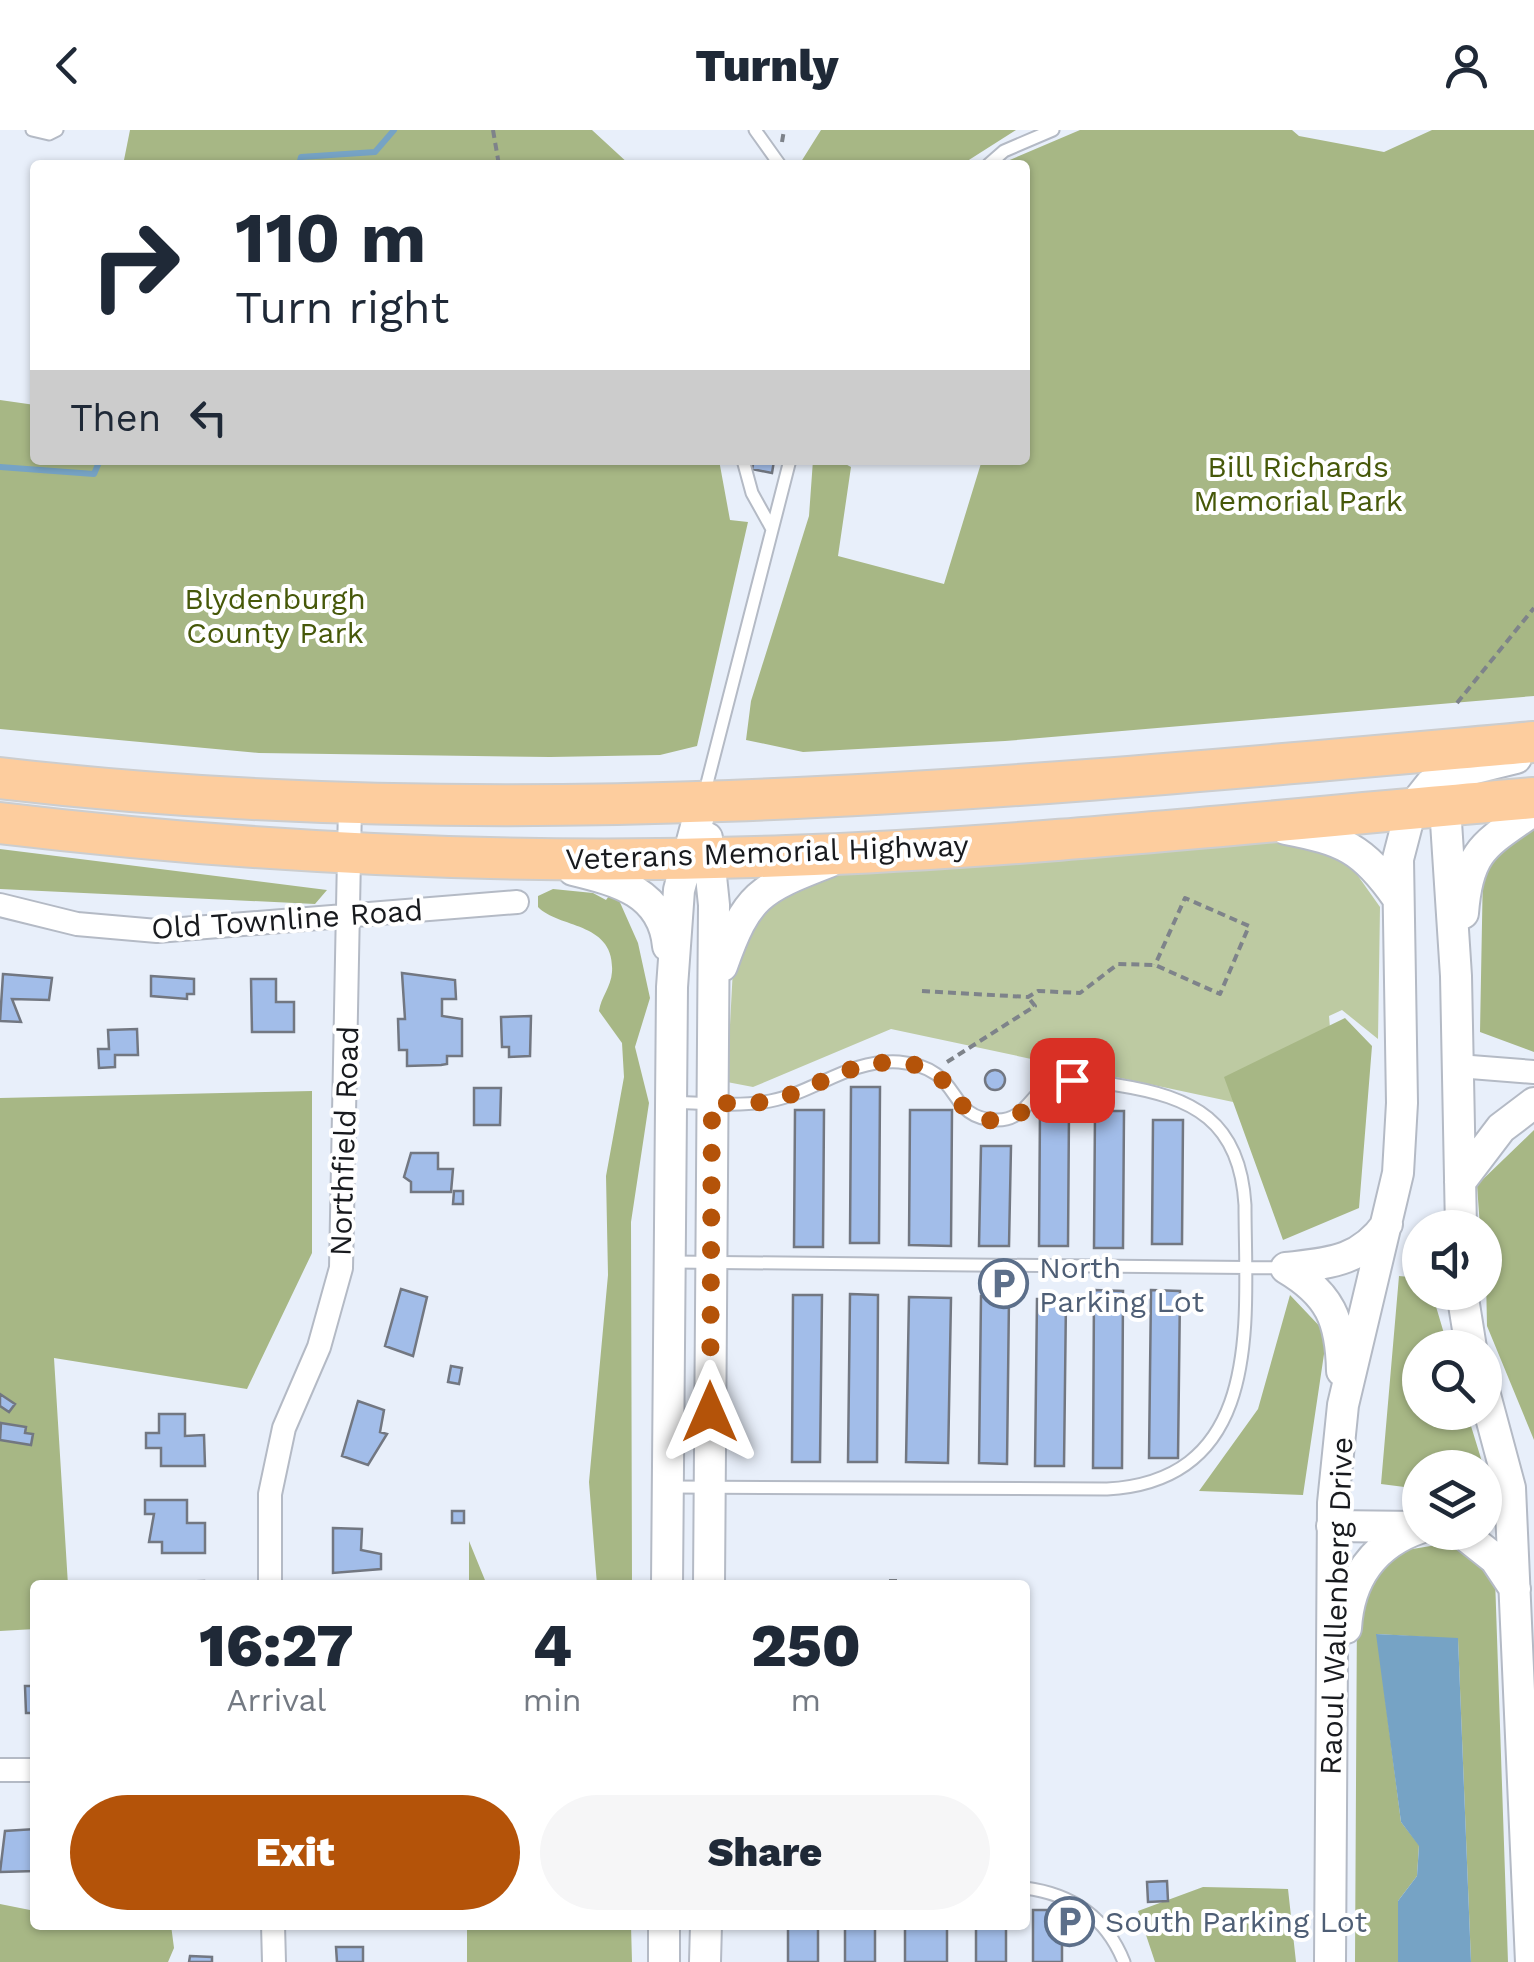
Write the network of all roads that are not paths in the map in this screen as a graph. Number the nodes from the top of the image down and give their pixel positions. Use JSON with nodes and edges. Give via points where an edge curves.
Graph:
{"nodes":[{"id":1,"x":32,"y":130,"type":"edge"},
{"id":2,"x":57,"y":130,"type":"edge"},
{"id":3,"x":755,"y":130,"type":"edge"},
{"id":4,"x":1053,"y":130,"type":"edge"},
{"id":5,"x":775,"y":160,"type":"edge"},
{"id":6,"x":994,"y":160,"type":"edge"},
{"id":7,"x":745,"y":465,"type":"edge"},
{"id":8,"x":789,"y":465,"type":"edge"},
{"id":9,"x":772,"y":529,"type":"junction"},
{"id":10,"x":1534,"y":742,"type":"edge"},
{"id":11,"x":1394,"y":753,"type":"junction"},
{"id":12,"x":1534,"y":754,"type":"edge"},
{"id":13,"x":0,"y":778,"type":"edge"},
{"id":14,"x":1534,"y":798,"type":"edge"},
{"id":15,"x":1428,"y":800,"type":"junction"},
{"id":16,"x":350,"y":804,"type":"junction"},
{"id":17,"x":702,"y":804,"type":"junction"},
{"id":18,"x":1534,"y":810,"type":"edge"},
{"id":19,"x":1249,"y":822,"type":"junction"},
{"id":20,"x":0,"y":823,"type":"edge"},
{"id":21,"x":853,"y":853,"type":"junction"},
{"id":22,"x":349,"y":854,"type":"junction"},
{"id":23,"x":698,"y":858,"type":"junction"},
{"id":24,"x":532,"y":859,"type":"junction"},
{"id":25,"x":1397,"y":897,"type":"junction"},
{"id":26,"x":517,"y":902,"type":"dead end"},
{"id":27,"x":0,"y":905,"type":"edge"},
{"id":28,"x":348,"y":915,"type":"junction"},
{"id":29,"x":1456,"y":976,"type":"junction"},
{"id":30,"x":672,"y":987,"type":"junction"},
{"id":31,"x":714,"y":988,"type":"junction"},
{"id":32,"x":1458,"y":1066,"type":"junction"},
{"id":33,"x":1534,"y":1072,"type":"edge"},
{"id":34,"x":671,"y":1102,"type":"junction"},
{"id":35,"x":712,"y":1103,"type":"junction"},
{"id":36,"x":1534,"y":1103,"type":"edge"},
{"id":37,"x":1460,"y":1182,"type":"junction"},
{"id":38,"x":1461,"y":1210,"type":"edge"},
{"id":39,"x":1390,"y":1220,"type":"junction"},
{"id":40,"x":670,"y":1262,"type":"junction"},
{"id":41,"x":712,"y":1262,"type":"junction"},
{"id":42,"x":1245,"y":1267,"type":"junction"},
{"id":43,"x":1286,"y":1268,"type":"junction"},
{"id":44,"x":1343,"y":1405,"type":"junction"},
{"id":45,"x":1494,"y":1430,"type":"edge"},
{"id":46,"x":668,"y":1486,"type":"junction"},
{"id":47,"x":710,"y":1487,"type":"junction"},
{"id":48,"x":1332,"y":1526,"type":"junction"},
{"id":49,"x":1402,"y":1527,"type":"edge"},
{"id":50,"x":1402,"y":1538,"type":"edge"},
{"id":51,"x":1482,"y":1550,"type":"edge"},
{"id":52,"x":270,"y":1580,"type":"edge"},
{"id":53,"x":667,"y":1580,"type":"edge"},
{"id":54,"x":709,"y":1580,"type":"edge"},
{"id":55,"x":1515,"y":1589,"type":"junction"},
{"id":56,"x":0,"y":1770,"type":"edge"},
{"id":57,"x":30,"y":1770,"type":"edge"},
{"id":58,"x":1330,"y":1794,"type":"junction"},
{"id":59,"x":1030,"y":1889,"type":"edge"},
{"id":60,"x":274,"y":1930,"type":"edge"},
{"id":61,"x":664,"y":1930,"type":"edge"},
{"id":62,"x":706,"y":1930,"type":"edge"},
{"id":63,"x":274,"y":1962,"type":"edge"},
{"id":64,"x":664,"y":1962,"type":"edge"},
{"id":65,"x":705,"y":1962,"type":"edge"},
{"id":66,"x":1124,"y":1962,"type":"edge"},
{"id":67,"x":1330,"y":1962,"type":"edge"},
{"id":68,"x":1530,"y":1962,"type":"edge"}],
"edges":[{"from":1,"to":2,"type":"lane"},
{"from":3,"to":5,"type":"lane"},
{"from":4,"to":6,"type":"lane"},
{"from":7,"to":9,"type":"lane"},
{"from":8,"to":9,"type":"lane"},
{"from":9,"to":17,"type":"lane"},
{"from":10,"to":11,"type":"highway","name":"Veterans Memorial Highway"},
{"from":11,"to":15,"type":"street","via":[[1418,770]]},
{"from":11,"to":17,"type":"highway","name":"Veterans Memorial Highway"},
{"from":12,"to":15,"type":"street","via":[[1447,775]]},
{"from":13,"to":16,"type":"highway","name":"Veterans Memorial Highway"},
{"from":14,"to":15,"type":"highway","name":"Veterans Memorial Highway"},
{"from":15,"to":19,"type":"highway","name":"Veterans Memorial Highway"},
{"from":15,"to":25,"type":"street","name":"Raoul Wallenberg Drive","via":[[1398,859]]},
{"from":15,"to":29,"type":"street"},
{"from":16,"to":17,"type":"highway","name":"Veterans Memorial Highway"},
{"from":16,"to":22,"type":"street","name":"Northfield Road"},
{"from":17,"to":23,"type":"street"},
{"from":18,"to":29,"type":"street","via":[[1495,834],[1477,855],[1464,894]]},
{"from":19,"to":21,"type":"highway","name":"Veterans Memorial Highway"},
{"from":19,"to":25,"type":"street","via":[[1343,842],[1372,864]]},
{"from":20,"to":22,"type":"highway","name":"Veterans Memorial Highway"},
{"from":21,"to":23,"type":"highway","name":"Veterans Memorial Highway"},
{"from":21,"to":31,"type":"street","via":[[781,881],[754,900],[736,927]]},
{"from":22,"to":24,"type":"highway","name":"Veterans Memorial Highway"},
{"from":22,"to":28,"type":"street","name":"Northfield Road"},
{"from":23,"to":24,"type":"highway","name":"Veterans Memorial Highway"},
{"from":23,"to":30,"type":"street"},
{"from":23,"to":31,"type":"street"},
{"from":24,"to":30,"type":"street","via":[[624,884],[649,901],[667,933]]},
{"from":25,"to":39,"type":"street","name":"Raoul Wallenberg Drive","via":[[1401,1127]]},
{"from":26,"to":28,"type":"street","name":"Old Townline Road"},
{"from":27,"to":28,"type":"street","name":"Old Townline Road","via":[[78,924],[157,931]]},
{"from":28,"to":52,"type":"street","name":"Northfield Road","via":[[342,1268],[319,1347],[284,1428],[270,1494]]},
{"from":29,"to":32,"type":"street"},
{"from":30,"to":34,"type":"street"},
{"from":31,"to":35,"type":"street"},
{"from":32,"to":33,"type":"street"},
{"from":32,"to":37,"type":"street"},
{"from":34,"to":35,"type":"lane"},
{"from":34,"to":40,"type":"street"},
{"from":35,"to":41,"type":"street"},
{"from":35,"to":42,"type":"lane","via":[[770,1101],[866,1063],[896,1062],[934,1070],[969,1112],[994,1120],[1026,1111],[1061,1080],[1157,1092],[1194,1106],[1226,1136],[1244,1190]]},
{"from":36,"to":37,"type":"street","via":[[1501,1128]]},
{"from":37,"to":38,"type":"street"},
{"from":39,"to":43,"type":"street","via":[[1358,1254]]},
{"from":39,"to":44,"type":"street","name":"Raoul Wallenberg Drive"},
{"from":40,"to":41,"type":"lane"},
{"from":40,"to":46,"type":"street"},
{"from":41,"to":42,"type":"lane"},
{"from":41,"to":47,"type":"street"},
{"from":42,"to":43,"type":"lane"},
{"from":42,"to":47,"type":"lane","via":[[1244,1359],[1235,1400],[1202,1448],[1149,1481],[1107,1489]]},
{"from":43,"to":44,"type":"street","via":[[1310,1282],[1334,1311]]},
{"from":44,"to":48,"type":"street","name":"Raoul Wallenberg Drive"},
{"from":45,"to":55,"type":"street","via":[[1510,1488]]},
{"from":46,"to":47,"type":"lane"},
{"from":46,"to":53,"type":"street"},
{"from":47,"to":54,"type":"street"},
{"from":48,"to":49,"type":"street"},
{"from":48,"to":58,"type":"street","name":"Raoul Wallenberg Drive"},
{"from":50,"to":58,"type":"street","via":[[1376,1553],[1352,1590],[1345,1714]]},
{"from":51,"to":55,"type":"street"},
{"from":55,"to":68,"type":"street"},
{"from":56,"to":57,"type":"street"},
{"from":58,"to":67,"type":"street","name":"Raoul Wallenberg Drive"},
{"from":59,"to":66,"type":"lane","via":[[1067,1898],[1089,1912]]},
{"from":60,"to":63,"type":"street"},
{"from":61,"to":64,"type":"street"},
{"from":62,"to":65,"type":"street"}]}
